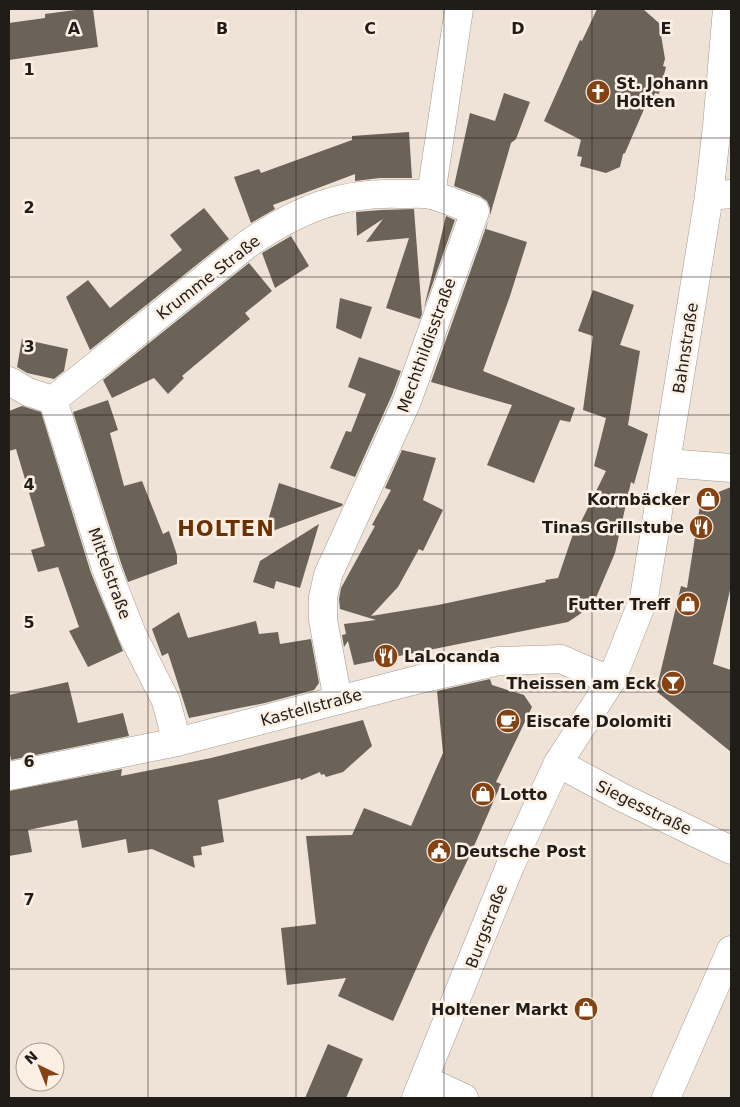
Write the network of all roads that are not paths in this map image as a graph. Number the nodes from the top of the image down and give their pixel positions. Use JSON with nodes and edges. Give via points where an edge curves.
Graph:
{"nodes":[{"id":1,"x":459,"y":9,"type":"edge"},
{"id":2,"x":727,"y":9,"type":"edge"},
{"id":3,"x":431,"y":195,"type":"junction"},
{"id":4,"x":720,"y":195,"type":"edge"},
{"id":5,"x":9,"y":381,"type":"edge"},
{"id":6,"x":53,"y":400,"type":"junction"},
{"id":7,"x":667,"y":463,"type":"junction"},
{"id":8,"x":731,"y":468,"type":"edge"},
{"id":9,"x":611,"y":681,"type":"junction"},
{"id":10,"x":338,"y":700,"type":"junction"},
{"id":11,"x":177,"y":742,"type":"junction"},
{"id":12,"x":558,"y":763,"type":"junction"},
{"id":13,"x":9,"y":776,"type":"edge"},
{"id":14,"x":731,"y":850,"type":"edge"},
{"id":15,"x":731,"y":950,"type":"edge"},
{"id":16,"x":421,"y":1089,"type":"edge"},
{"id":17,"x":464,"y":1098,"type":"edge"},
{"id":18,"x":666,"y":1098,"type":"edge"}],
"edges":[{"from":1,"to":3,"type":"street"},
{"from":2,"to":4,"type":"street","name":"Bahnstraße","via":[[717,126]]},
{"from":3,"to":6,"type":"street","name":"Krumme Straße","via":[[386,193],[348,197],[319,204],[292,217],[249,243]]},
{"from":3,"to":10,"type":"street","name":"Mechthildisstraße","via":[[475,211],[407,401],[328,575],[323,597],[323,620]]},
{"from":4,"to":7,"type":"street","name":"Bahnstraße"},
{"from":5,"to":6,"type":"street","via":[[28,392]]},
{"from":6,"to":11,"type":"street","name":"Mittelstraße","via":[[106,568],[132,634],[166,702]]},
{"from":7,"to":8,"type":"street"},
{"from":7,"to":9,"type":"street","name":"Bahnstraße","via":[[644,598]]},
{"from":9,"to":10,"type":"street","name":"Kastellstraße","via":[[561,659],[499,661]]},
{"from":9,"to":12,"type":"street","name":"Burgstraße"},
{"from":10,"to":11,"type":"street","name":"Kastellstraße"},
{"from":11,"to":13,"type":"street","name":"Kastellstraße"},
{"from":12,"to":14,"type":"street","name":"Siegesstraße"},
{"from":12,"to":16,"type":"street","name":"Burgstraße","via":[[510,866]]},
{"from":15,"to":18,"type":"street"},
{"from":16,"to":17,"type":"street"}]}
